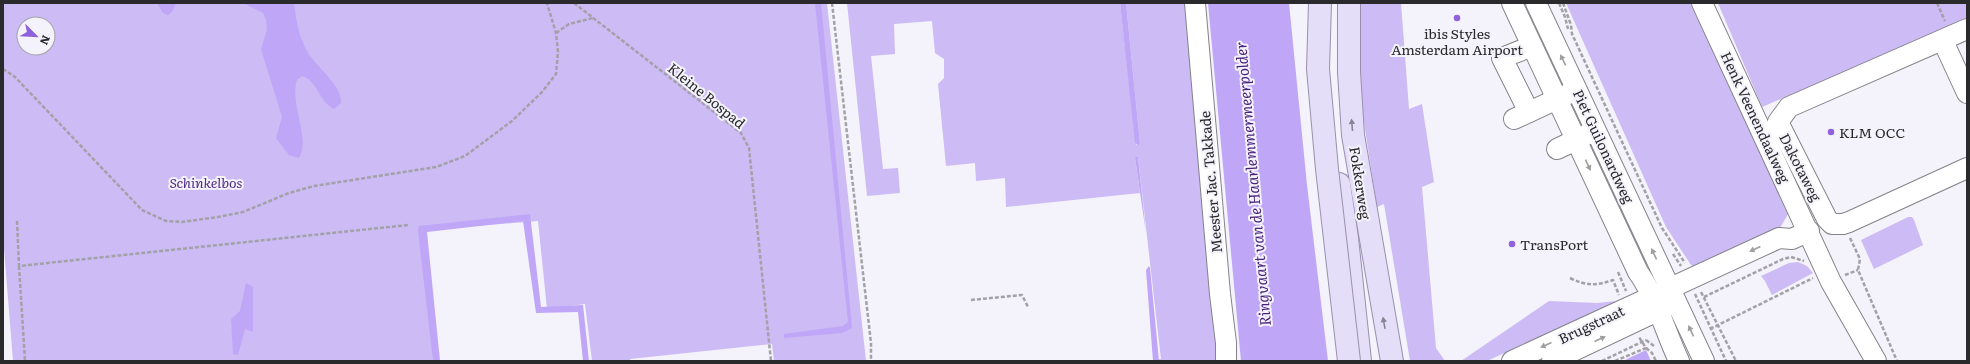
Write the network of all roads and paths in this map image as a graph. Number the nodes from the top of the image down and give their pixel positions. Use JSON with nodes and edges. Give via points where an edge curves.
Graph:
{"nodes":[{"id":1,"x":547,"y":3,"type":"edge"},
{"id":2,"x":574,"y":3,"type":"edge"},
{"id":3,"x":832,"y":3,"type":"edge"},
{"id":4,"x":1195,"y":3,"type":"edge"},
{"id":5,"x":1319,"y":3,"type":"edge"},
{"id":6,"x":1349,"y":3,"type":"edge"},
{"id":7,"x":1512,"y":3,"type":"edge"},
{"id":8,"x":1536,"y":3,"type":"edge"},
{"id":9,"x":1563,"y":3,"type":"edge"},
{"id":10,"x":1702,"y":3,"type":"edge"},
{"id":11,"x":593,"y":18,"type":"junction"},
{"id":12,"x":1967,"y":29,"type":"edge"},
{"id":13,"x":556,"y":33,"type":"junction"},
{"id":14,"x":1943,"y":41,"type":"junction"},
{"id":15,"x":1532,"y":46,"type":"junction"},
{"id":16,"x":3,"y":69,"type":"edge"},
{"id":17,"x":1577,"y":89,"type":"junction"},
{"id":18,"x":1967,"y":93,"type":"edge"},
{"id":19,"x":1556,"y":99,"type":"junction"},
{"id":20,"x":1596,"y":130,"type":"junction"},
{"id":21,"x":1576,"y":140,"type":"junction"},
{"id":22,"x":1557,"y":149,"type":"dead end"},
{"id":23,"x":1967,"y":168,"type":"edge"},
{"id":24,"x":17,"y":221,"type":"dead end"},
{"id":25,"x":1843,"y":224,"type":"junction"},
{"id":26,"x":408,"y":225,"type":"dead end"},
{"id":27,"x":1800,"y":235,"type":"junction"},
{"id":28,"x":1806,"y":262,"type":"dead end"},
{"id":29,"x":19,"y":266,"type":"junction"},
{"id":30,"x":1638,"y":272,"type":"junction"},
{"id":31,"x":1820,"y":275,"type":"dead end"},
{"id":32,"x":1699,"y":288,"type":"junction"},
{"id":33,"x":1673,"y":295,"type":"junction"},
{"id":34,"x":971,"y":300,"type":"dead end"},
{"id":35,"x":1655,"y":304,"type":"junction"},
{"id":36,"x":1028,"y":307,"type":"dead end"},
{"id":37,"x":1636,"y":313,"type":"junction"},
{"id":38,"x":1718,"y":325,"type":"junction"},
{"id":39,"x":1668,"y":337,"type":"junction"},
{"id":40,"x":1646,"y":340,"type":"dead end"},
{"id":41,"x":1646,"y":348,"type":"dead end"},
{"id":42,"x":25,"y":361,"type":"edge"},
{"id":43,"x":771,"y":361,"type":"edge"},
{"id":44,"x":871,"y":361,"type":"edge"},
{"id":45,"x":1226,"y":361,"type":"edge"},
{"id":46,"x":1349,"y":361,"type":"edge"},
{"id":47,"x":1360,"y":361,"type":"edge"},
{"id":48,"x":1392,"y":361,"type":"edge"},
{"id":49,"x":1512,"y":361,"type":"edge"},
{"id":50,"x":1552,"y":361,"type":"edge"},
{"id":51,"x":1602,"y":361,"type":"edge"},
{"id":52,"x":1656,"y":361,"type":"edge"},
{"id":53,"x":1679,"y":361,"type":"edge"},
{"id":54,"x":1704,"y":361,"type":"edge"},
{"id":55,"x":1726,"y":361,"type":"edge"},
{"id":56,"x":1736,"y":361,"type":"edge"},
{"id":57,"x":1876,"y":361,"type":"edge"},
{"id":58,"x":1898,"y":361,"type":"edge"}],
"edges":[{"from":1,"to":13,"type":"path"},
{"from":2,"to":11,"type":"path","name":"Kleine Bospad"},
{"from":3,"to":44,"type":"path"},
{"from":4,"to":45,"type":"street","name":"Meester Jac. Takkade"},
{"from":5,"to":46,"type":"main road","bridge":true,"via":[[1318,69],[1326,169]]},
{"from":5,"to":47,"type":"main road"},
{"from":48,"to":6,"type":"main road","name":"Fokkerweg","one_way":true,"via":[[1353,135],[1349,72]]},
{"from":7,"to":15,"type":"street","name":"Piet Guilonardweg"},
{"from":17,"to":8,"type":"street","name":"Piet Guilonardweg","one_way":true},
{"from":9,"to":32,"type":"path","via":[[1572,34],[1662,228]]},
{"from":10,"to":27,"type":"street","name":"Henk Veenendaalweg"},
{"from":11,"to":13,"type":"path","via":[[569,24]]},
{"from":11,"to":43,"type":"path","name":"Kleine Bospad","via":[[741,133],[749,148]]},
{"from":12,"to":14,"type":"street"},
{"from":13,"to":16,"type":"path","via":[[558,67],[552,80],[512,121],[465,156],[436,167],[314,186],[289,193],[243,212],[182,222],[166,221],[142,210],[15,78]]},
{"from":14,"to":18,"type":"street"},
{"from":14,"to":25,"type":"street","name":"Dakotaweg","via":[[1789,107],[1778,122],[1827,219],[1832,224]]},
{"from":15,"to":19,"type":"street","name":"Piet Guilonardweg"},
{"from":15,"to":19,"type":"street","via":[[1502,58],[1522,115]]},
{"from":17,"to":19,"type":"street"},
{"from":17,"to":20,"type":"street","name":"Piet Guilonardweg"},
{"from":19,"to":21,"type":"street","name":"Piet Guilonardweg"},
{"from":20,"to":21,"type":"street"},
{"from":33,"to":20,"type":"street","name":"Piet Guilonardweg","one_way":true},
{"from":21,"to":22,"type":"street"},
{"from":21,"to":30,"type":"street","name":"Piet Guilonardweg","one_way":true},
{"from":23,"to":25,"type":"street"},
{"from":24,"to":29,"type":"path"},
{"from":25,"to":58,"type":"path","via":[[1860,259],[1858,270]]},
{"from":26,"to":29,"type":"path"},
{"from":27,"to":32,"type":"street","name":"Brugstraat","via":[[1779,238]]},
{"from":27,"to":57,"type":"street","name":"Henk Veenendaalweg","via":[[1831,282]]},
{"from":28,"to":32,"type":"path","via":[[1791,257]]},
{"from":29,"to":42,"type":"path"},
{"from":30,"to":35,"type":"street","name":"Piet Guilonardweg"},
{"from":30,"to":37,"type":"street"},
{"from":31,"to":38,"type":"path"},
{"from":32,"to":33,"type":"street","name":"Brugstraat"},
{"from":32,"to":38,"type":"path"},
{"from":33,"to":35,"type":"street","name":"Brugstraat"},
{"from":54,"to":33,"type":"street","name":"Piet Guilonardweg","one_way":true},
{"from":34,"to":36,"type":"path","via":[[1022,296]]},
{"from":35,"to":37,"type":"street","name":"Brugstraat"},
{"from":35,"to":39,"type":"street","name":"Piet Guilonardweg"},
{"from":37,"to":39,"type":"street"},
{"from":37,"to":49,"type":"street","name":"Brugstraat","one_way":true},
{"from":50,"to":37,"type":"street","name":"Brugstraat","one_way":true},
{"from":38,"to":55,"type":"path","via":[[1710,329]]},
{"from":38,"to":56,"type":"path"},
{"from":39,"to":53,"type":"street","name":"Piet Guilonardweg"},
{"from":40,"to":51,"type":"path"},
{"from":41,"to":52,"type":"path"}]}
